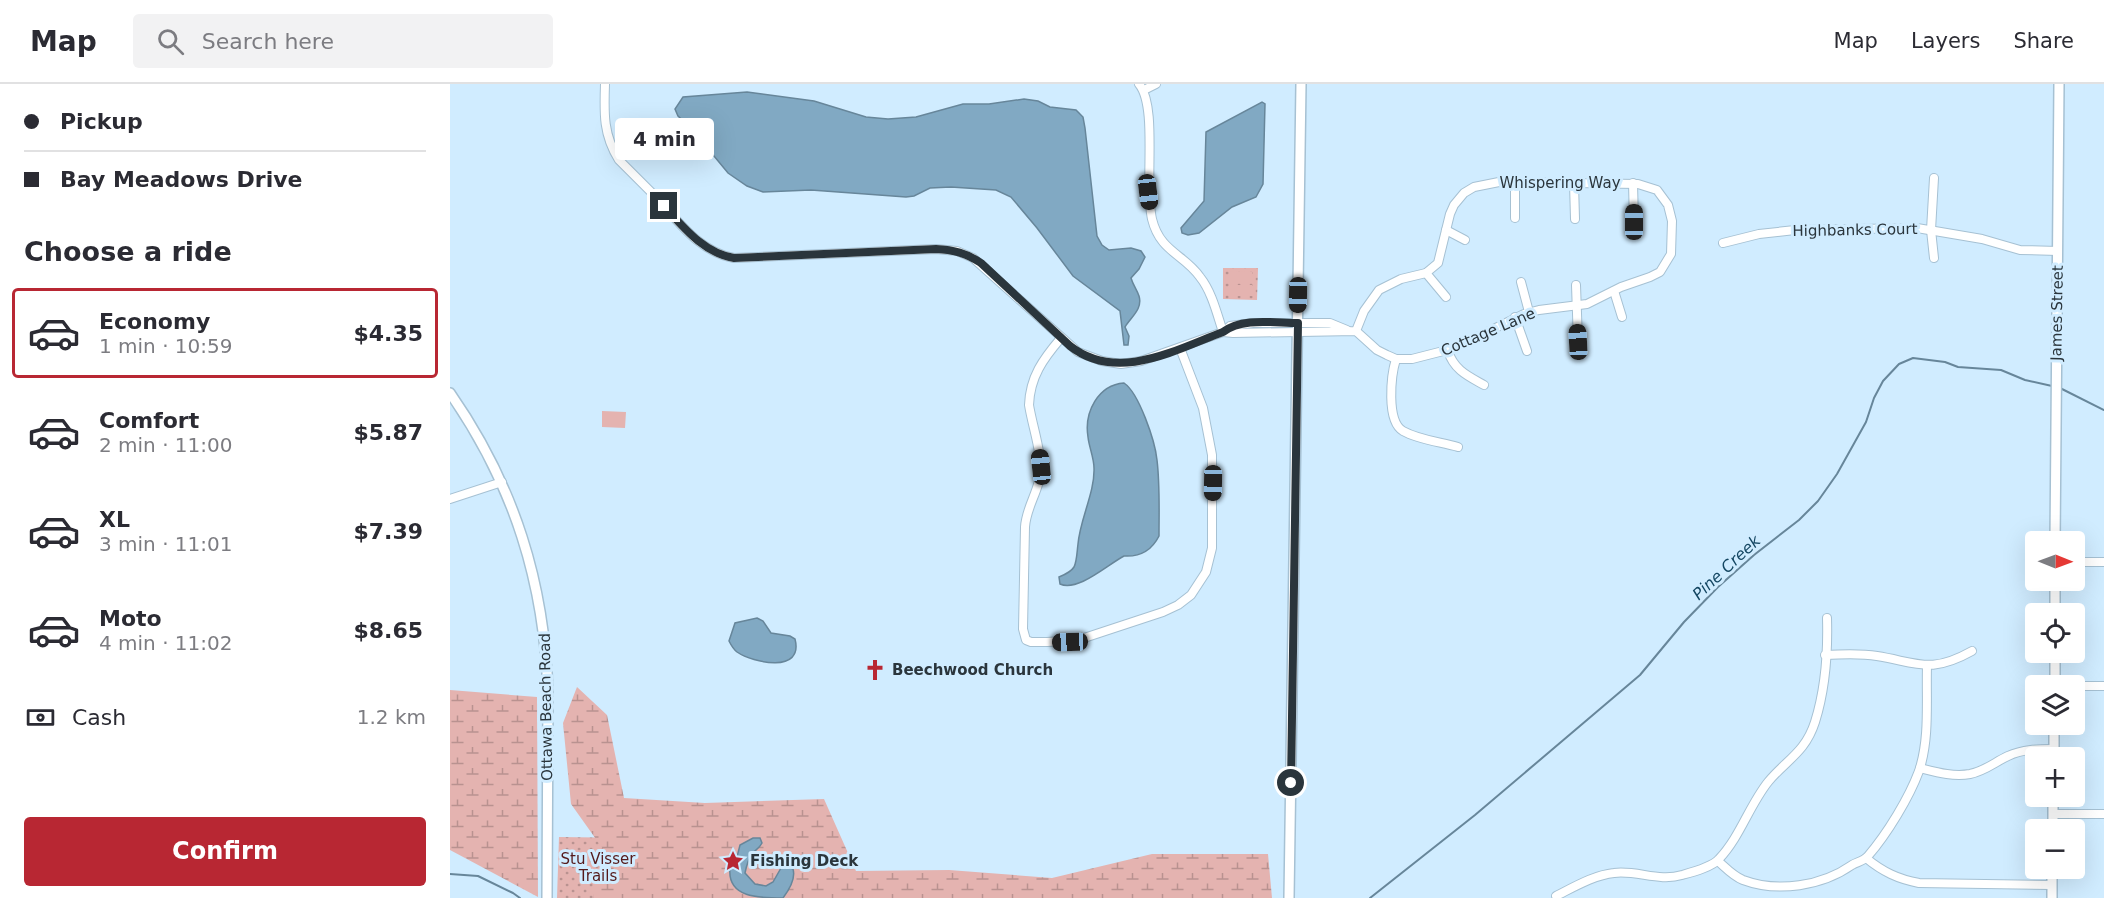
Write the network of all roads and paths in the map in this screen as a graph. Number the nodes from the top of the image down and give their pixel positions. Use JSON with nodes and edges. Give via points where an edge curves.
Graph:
{"nodes":[{"id":1,"x":605,"y":84,"type":"edge"},
{"id":2,"x":1156,"y":84,"type":"edge"},
{"id":3,"x":1301,"y":84,"type":"edge"},
{"id":4,"x":2059,"y":84,"type":"edge"},
{"id":5,"x":1141,"y":87,"type":"edge"},
{"id":6,"x":1934,"y":178,"type":"dead end"},
{"id":7,"x":1515,"y":182,"type":"junction"},
{"id":8,"x":1574,"y":183,"type":"junction"},
{"id":9,"x":1634,"y":183,"type":"junction"},
{"id":10,"x":1515,"y":218,"type":"dead end"},
{"id":11,"x":1575,"y":219,"type":"dead end"},
{"id":12,"x":1634,"y":222,"type":"dead end"},
{"id":13,"x":1446,"y":230,"type":"junction"},
{"id":14,"x":1672,"y":230,"type":"joint"},
{"id":15,"x":1931,"y":230,"type":"junction"},
{"id":16,"x":1465,"y":240,"type":"dead end"},
{"id":17,"x":1724,"y":243,"type":"dead end"},
{"id":18,"x":2058,"y":251,"type":"junction"},
{"id":19,"x":1934,"y":258,"type":"dead end"},
{"id":20,"x":1426,"y":273,"type":"junction"},
{"id":21,"x":1521,"y":282,"type":"dead end"},
{"id":22,"x":1576,"y":285,"type":"dead end"},
{"id":23,"x":1614,"y":291,"type":"junction"},
{"id":24,"x":1446,"y":297,"type":"dead end"},
{"id":25,"x":1576,"y":306,"type":"junction"},
{"id":26,"x":1528,"y":312,"type":"junction"},
{"id":27,"x":1515,"y":317,"type":"junction"},
{"id":28,"x":1622,"y":317,"type":"dead end"},
{"id":29,"x":1298,"y":328,"type":"junction"},
{"id":30,"x":1223,"y":332,"type":"junction"},
{"id":31,"x":1356,"y":332,"type":"junction"},
{"id":32,"x":1061,"y":338,"type":"junction"},
{"id":33,"x":1578,"y":342,"type":"dead end"},
{"id":34,"x":1180,"y":348,"type":"junction"},
{"id":35,"x":1448,"y":351,"type":"junction"},
{"id":36,"x":1527,"y":351,"type":"dead end"},
{"id":37,"x":1396,"y":359,"type":"junction"},
{"id":38,"x":1484,"y":385,"type":"dead end"},
{"id":39,"x":450,"y":393,"type":"edge"},
{"id":40,"x":1458,"y":447,"type":"dead end"},
{"id":41,"x":502,"y":482,"type":"junction"},
{"id":42,"x":450,"y":499,"type":"edge"},
{"id":43,"x":2055,"y":531,"type":"edge"},
{"id":44,"x":2085,"y":562,"type":"edge"},
{"id":45,"x":2104,"y":562,"type":"edge"},
{"id":46,"x":1827,"y":618,"type":"dead end"},
{"id":47,"x":1972,"y":651,"type":"dead end"},
{"id":48,"x":1825,"y":655,"type":"junction"},
{"id":49,"x":1927,"y":666,"type":"junction"},
{"id":50,"x":2085,"y":686,"type":"edge"},
{"id":51,"x":2104,"y":686,"type":"edge"},
{"id":52,"x":2025,"y":750,"type":"edge"},
{"id":53,"x":1920,"y":768,"type":"junction"},
{"id":54,"x":2053,"y":807,"type":"edge"},
{"id":55,"x":2053,"y":814,"type":"junction"},
{"id":56,"x":2104,"y":814,"type":"edge"},
{"id":57,"x":2053,"y":819,"type":"edge"},
{"id":58,"x":1866,"y":858,"type":"junction"},
{"id":59,"x":1718,"y":861,"type":"junction"},
{"id":60,"x":2052,"y":879,"type":"edge"},
{"id":61,"x":2052,"y":885,"type":"junction"},
{"id":62,"x":547,"y":896,"type":"edge"},
{"id":63,"x":1556,"y":897,"type":"edge"},
{"id":64,"x":1289,"y":898,"type":"edge"},
{"id":65,"x":2052,"y":898,"type":"edge"}],
"edges":[{"from":1,"to":32,"type":"street","via":[[606,134],[619,160],[709,250],[734,258],[957,250],[981,263]]},
{"from":2,"to":5,"type":"street"},
{"from":3,"to":29,"type":"street"},
{"from":4,"to":18,"type":"street","name":"James Street"},
{"from":5,"to":30,"type":"street","via":[[1149,105],[1148,192],[1152,218],[1168,249],[1201,278]]},
{"from":6,"to":15,"type":"street"},
{"from":7,"to":8,"type":"street","name":"Whispering Way"},
{"from":7,"to":10,"type":"street"},
{"from":7,"to":13,"type":"street","name":"Whispering Way","via":[[1488,183],[1469,190],[1454,205]]},
{"from":8,"to":9,"type":"street","name":"Whispering Way"},
{"from":8,"to":11,"type":"street"},
{"from":9,"to":12,"type":"street"},
{"from":9,"to":14,"type":"street","name":"Whispering Way","via":[[1653,187],[1665,198]]},
{"from":13,"to":16,"type":"street"},
{"from":13,"to":20,"type":"street","name":"Whispering Way","via":[[1438,263]]},
{"from":14,"to":23,"type":"street","name":"Cottage Lane","via":[[1671,254],[1660,272]]},
{"from":15,"to":17,"type":"street","name":"Highbanks Court","via":[[1795,230]]},
{"from":15,"to":18,"type":"street","name":"Highbanks Court","via":[[2020,250]]},
{"from":15,"to":19,"type":"street"},
{"from":18,"to":43,"type":"street","name":"James Street"},
{"from":20,"to":24,"type":"street"},
{"from":20,"to":31,"type":"street","via":[[1379,290]]},
{"from":21,"to":26,"type":"street"},
{"from":22,"to":25,"type":"street"},
{"from":23,"to":25,"type":"street","name":"Cottage Lane"},
{"from":23,"to":28,"type":"street"},
{"from":25,"to":26,"type":"street","name":"Cottage Lane"},
{"from":25,"to":33,"type":"street"},
{"from":26,"to":27,"type":"street","name":"Cottage Lane"},
{"from":27,"to":35,"type":"street","name":"Cottage Lane"},
{"from":27,"to":36,"type":"street"},
{"from":29,"to":30,"type":"street"},
{"from":29,"to":31,"type":"street"},
{"from":29,"to":64,"type":"street"},
{"from":30,"to":34,"type":"street"},
{"from":31,"to":37,"type":"street","via":[[1377,350]]},
{"from":32,"to":34,"type":"street","via":[[1091,358],[1121,364]]},
{"from":32,"to":34,"type":"street","via":[[1038,367],[1029,395],[1041,467],[1025,527],[1023,629],[1026,640],[1031,642],[1078,640],[1163,612],[1191,595],[1206,573],[1212,548],[1212,455],[1203,408]]},
{"from":35,"to":37,"type":"street","name":"Cottage Lane"},
{"from":35,"to":38,"type":"street","via":[[1459,370]]},
{"from":37,"to":40,"type":"street","via":[[1391,386],[1396,425],[1404,432]]},
{"from":39,"to":41,"type":"street","name":"Ottawa Beach Road"},
{"from":41,"to":42,"type":"street"},
{"from":41,"to":62,"type":"street","name":"Ottawa Beach Road","via":[[527,551],[545,631]]},
{"from":44,"to":45,"type":"street"},
{"from":46,"to":48,"type":"street"},
{"from":47,"to":49,"type":"street"},
{"from":48,"to":49,"type":"street","via":[[1874,655]]},
{"from":48,"to":59,"type":"street","via":[[1815,724],[1792,760],[1769,782]]},
{"from":49,"to":53,"type":"street","via":[[1926,733]]},
{"from":50,"to":51,"type":"street"},
{"from":52,"to":53,"type":"street","via":[[1969,774],[1951,775]]},
{"from":53,"to":58,"type":"street","via":[[1893,821]]},
{"from":54,"to":55,"type":"street"},
{"from":55,"to":56,"type":"street"},
{"from":55,"to":57,"type":"street"},
{"from":58,"to":59,"type":"street","via":[[1830,878],[1775,887],[1742,879]]},
{"from":58,"to":61,"type":"street","via":[[1899,879],[1919,883]]},
{"from":59,"to":63,"type":"street","via":[[1680,876],[1614,873],[1584,882]]},
{"from":60,"to":61,"type":"street"},
{"from":61,"to":65,"type":"street"}]}
